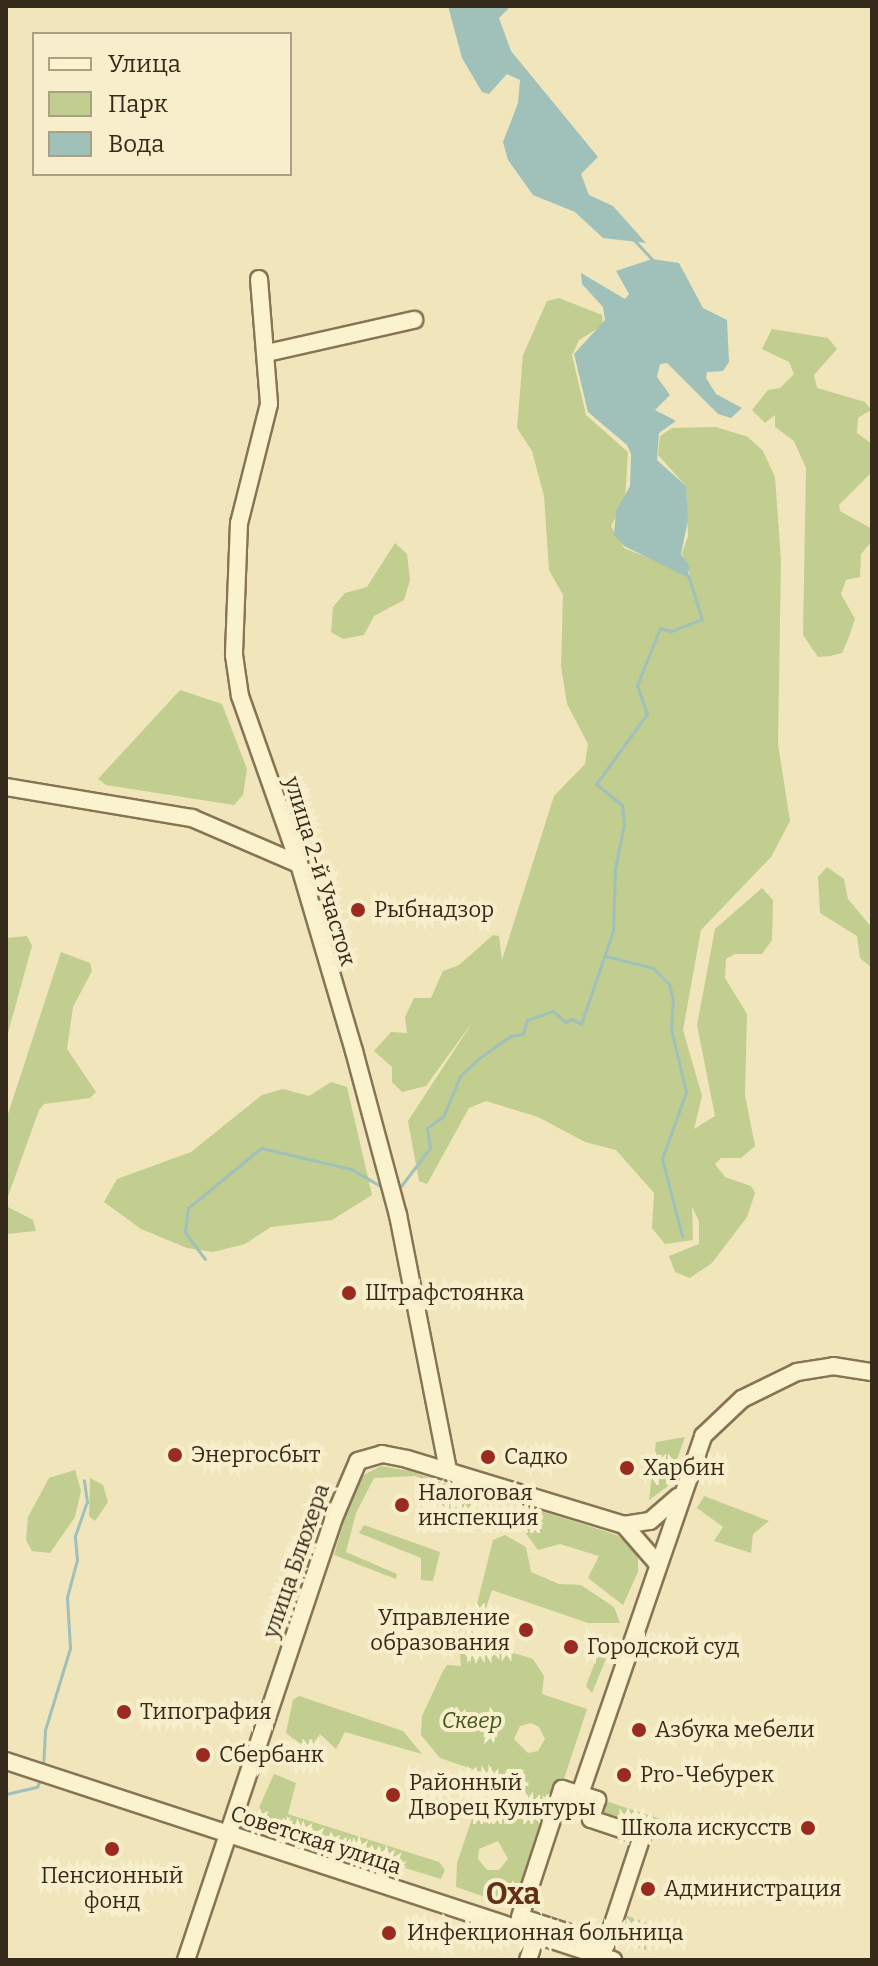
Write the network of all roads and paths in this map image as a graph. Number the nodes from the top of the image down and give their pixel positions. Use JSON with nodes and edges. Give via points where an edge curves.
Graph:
{"nodes":[{"id":1,"x":259,"y":279,"type":"dead end"},
{"id":2,"x":414,"y":320,"type":"dead end"},
{"id":3,"x":267,"y":353,"type":"junction"},
{"id":4,"x":6,"y":787,"type":"edge"},
{"id":5,"x":299,"y":864,"type":"junction"},
{"id":6,"x":872,"y":1372,"type":"edge"},
{"id":7,"x":448,"y":1470,"type":"junction"},
{"id":8,"x":678,"y":1497,"type":"junction"},
{"id":9,"x":624,"y":1525,"type":"junction"},
{"id":10,"x":656,"y":1562,"type":"junction"},
{"id":11,"x":6,"y":1761,"type":"edge"},
{"id":12,"x":580,"y":1794,"type":"junction"},
{"id":13,"x":228,"y":1835,"type":"junction"},
{"id":14,"x":538,"y":1929,"type":"junction"},
{"id":15,"x":186,"y":1960,"type":"edge"},
{"id":16,"x":528,"y":1960,"type":"edge"},
{"id":17,"x":613,"y":1960,"type":"edge"}],
"edges":[{"from":1,"to":3,"type":"street","name":"улица 2-й Участок"},
{"from":2,"to":3,"type":"street"},
{"from":3,"to":5,"type":"street","name":"улица 2-й Участок","via":[[269,404],[239,523],[234,655],[240,696]]},
{"from":4,"to":5,"type":"street","via":[[192,818]]},
{"from":5,"to":7,"type":"street","name":"улица 2-й Участок","via":[[398,1215]]},
{"from":6,"to":8,"type":"street","via":[[815,1368],[768,1383],[742,1399],[703,1436]]},
{"from":7,"to":9,"type":"street","name":"улица Блюхера"},
{"from":7,"to":13,"type":"street","name":"улица Блюхера","via":[[382,1454],[366,1457],[352,1469]]},
{"from":8,"to":9,"type":"street","name":"улица Блюхера","via":[[645,1523]]},
{"from":8,"to":10,"type":"street"},
{"from":9,"to":10,"type":"street","via":[[643,1540]]},
{"from":10,"to":12,"type":"street"},
{"from":11,"to":13,"type":"street","name":"Советская улица"},
{"from":12,"to":14,"type":"street","via":[[562,1789],[520,1917]]},
{"from":12,"to":14,"type":"street","via":[[597,1800],[591,1819],[642,1836],[606,1945]]},
{"from":13,"to":14,"type":"street","name":"Советская улица"},
{"from":13,"to":15,"type":"street","name":"улица Блюхера"},
{"from":14,"to":16,"type":"street"},
{"from":14,"to":17,"type":"street","name":"Советская улица"}]}
